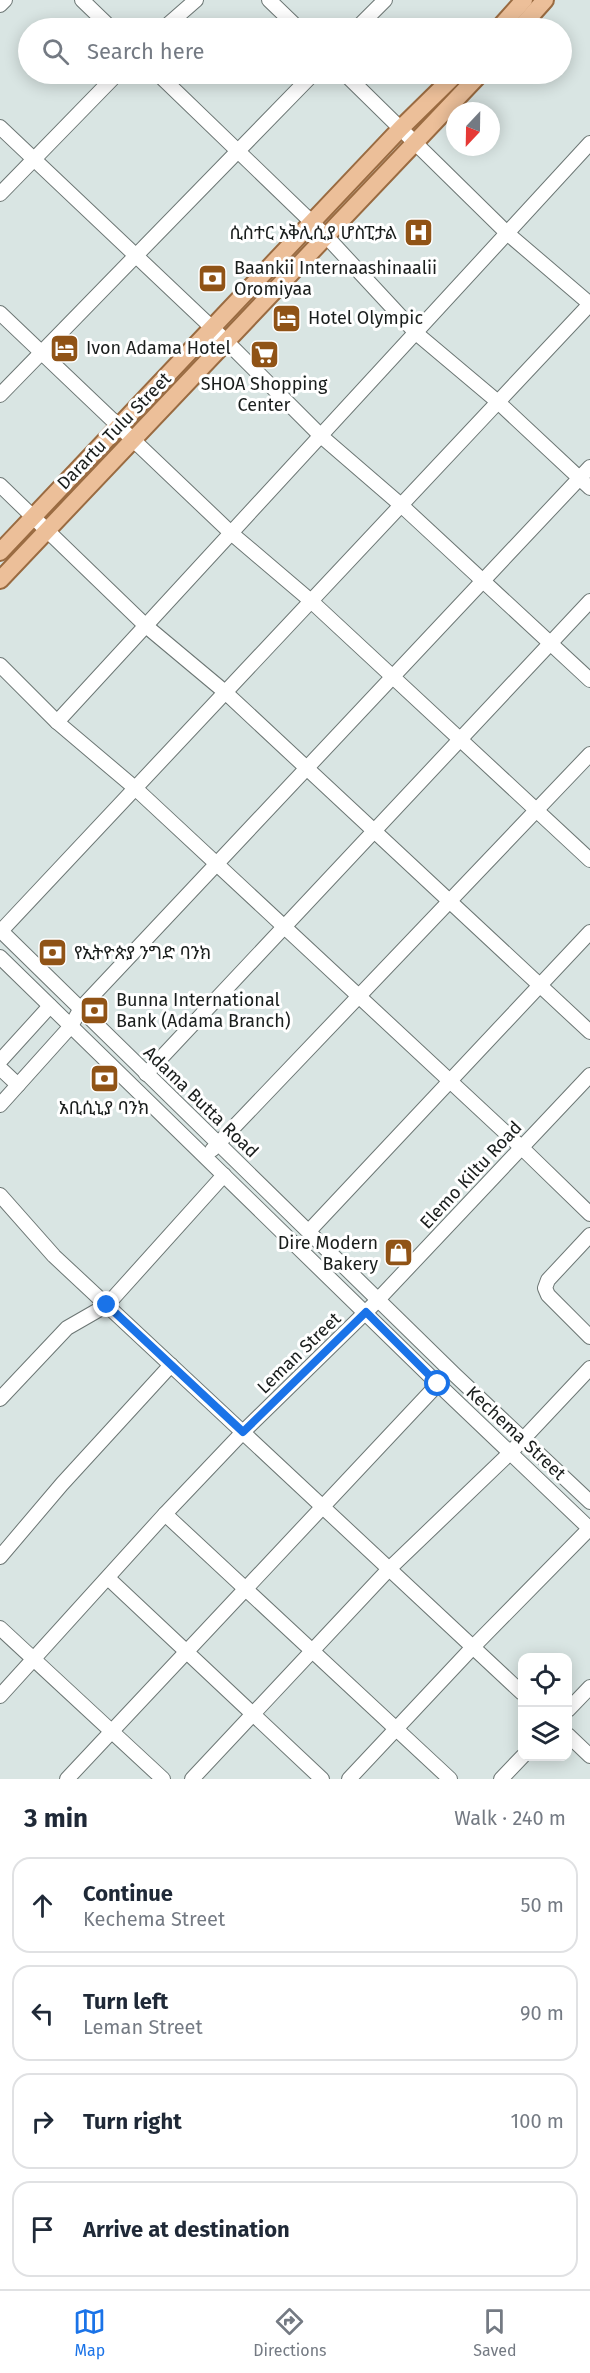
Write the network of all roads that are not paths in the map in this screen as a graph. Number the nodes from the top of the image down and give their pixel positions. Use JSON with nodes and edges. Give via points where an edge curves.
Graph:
{"nodes":[{"id":1,"x":5,"y":0,"type":"edge"},
{"id":2,"x":82,"y":0,"type":"edge"},
{"id":3,"x":196,"y":0,"type":"edge"},
{"id":4,"x":269,"y":0,"type":"edge"},
{"id":5,"x":385,"y":0,"type":"edge"},
{"id":6,"x":524,"y":0,"type":"edge"},
{"id":7,"x":545,"y":0,"type":"edge"},
{"id":8,"x":0,"y":5,"type":"edge"},
{"id":9,"x":101,"y":18,"type":"edge"},
{"id":10,"x":175,"y":18,"type":"edge"},
{"id":11,"x":288,"y":18,"type":"edge"},
{"id":12,"x":367,"y":18,"type":"edge"},
{"id":13,"x":508,"y":18,"type":"edge"},
{"id":14,"x":529,"y":18,"type":"edge"},
{"id":15,"x":107,"y":84,"type":"edge"},
{"id":16,"x":168,"y":84,"type":"edge"},
{"id":17,"x":303,"y":84,"type":"edge"},
{"id":18,"x":355,"y":84,"type":"edge"},
{"id":19,"x":446,"y":84,"type":"edge"},
{"id":20,"x":470,"y":84,"type":"edge"},
{"id":21,"x":0,"y":127,"type":"edge"},
{"id":22,"x":401,"y":128,"type":"junction"},
{"id":23,"x":415,"y":141,"type":"junction"},
{"id":24,"x":590,"y":143,"type":"edge"},
{"id":25,"x":238,"y":151,"type":"junction"},
{"id":26,"x":34,"y":159,"type":"junction"},
{"id":27,"x":0,"y":194,"type":"edge"},
{"id":28,"x":312,"y":222,"type":"junction"},
{"id":29,"x":507,"y":233,"type":"junction"},
{"id":30,"x":326,"y":236,"type":"junction"},
{"id":31,"x":136,"y":256,"type":"junction"},
{"id":32,"x":0,"y":313,"type":"edge"},
{"id":33,"x":211,"y":327,"type":"junction"},
{"id":34,"x":416,"y":333,"type":"junction"},
{"id":35,"x":226,"y":341,"type":"junction"},
{"id":36,"x":42,"y":353,"type":"junction"},
{"id":37,"x":0,"y":395,"type":"edge"},
{"id":38,"x":498,"y":402,"type":"junction"},
{"id":39,"x":118,"y":427,"type":"junction"},
{"id":40,"x":321,"y":436,"type":"junction"},
{"id":41,"x":132,"y":440,"type":"junction"},
{"id":42,"x":590,"y":467,"type":"edge"},
{"id":43,"x":579,"y":478,"type":"junction"},
{"id":44,"x":0,"y":485,"type":"edge"},
{"id":45,"x":590,"y":488,"type":"edge"},
{"id":46,"x":401,"y":505,"type":"junction"},
{"id":47,"x":33,"y":517,"type":"junction"},
{"id":48,"x":46,"y":530,"type":"junction"},
{"id":49,"x":231,"y":533,"type":"junction"},
{"id":50,"x":0,"y":552,"type":"edge"},
{"id":51,"x":0,"y":579,"type":"edge"},
{"id":52,"x":483,"y":581,"type":"junction"},
{"id":53,"x":311,"y":601,"type":"junction"},
{"id":54,"x":590,"y":602,"type":"edge"},
{"id":55,"x":146,"y":626,"type":"junction"},
{"id":56,"x":550,"y":644,"type":"junction"},
{"id":57,"x":0,"y":665,"type":"edge"},
{"id":58,"x":393,"y":677,"type":"junction"},
{"id":59,"x":590,"y":680,"type":"edge"},
{"id":60,"x":225,"y":692,"type":"junction"},
{"id":61,"x":57,"y":722,"type":"junction"},
{"id":62,"x":460,"y":740,"type":"junction"},
{"id":63,"x":590,"y":754,"type":"edge"},
{"id":64,"x":307,"y":768,"type":"junction"},
{"id":65,"x":135,"y":788,"type":"junction"},
{"id":66,"x":536,"y":810,"type":"junction"},
{"id":67,"x":374,"y":831,"type":"junction"},
{"id":68,"x":590,"y":860,"type":"edge"},
{"id":69,"x":217,"y":864,"type":"junction"},
{"id":70,"x":449,"y":901,"type":"junction"},
{"id":71,"x":285,"y":927,"type":"junction"},
{"id":72,"x":1,"y":930,"type":"edge"},
{"id":73,"x":590,"y":932,"type":"edge"},
{"id":74,"x":0,"y":957,"type":"edge"},
{"id":75,"x":540,"y":985,"type":"junction"},
{"id":76,"x":359,"y":996,"type":"junction"},
{"id":77,"x":50,"y":1006,"type":"junction"},
{"id":78,"x":81,"y":1008,"type":"junction"},
{"id":79,"x":71,"y":1026,"type":"junction"},
{"id":80,"x":590,"y":1032,"type":"edge"},
{"id":81,"x":0,"y":1061,"type":"edge"},
{"id":82,"x":0,"y":1068,"type":"edge"},
{"id":83,"x":146,"y":1074,"type":"junction"},
{"id":84,"x":590,"y":1076,"type":"edge"},
{"id":85,"x":450,"y":1081,"type":"junction"},
{"id":86,"x":18,"y":1085,"type":"junction"},
{"id":87,"x":0,"y":1106,"type":"edge"},
{"id":88,"x":218,"y":1144,"type":"junction"},
{"id":89,"x":522,"y":1148,"type":"junction"},
{"id":90,"x":206,"y":1157,"type":"junction"},
{"id":91,"x":224,"y":1175,"type":"junction"},
{"id":92,"x":0,"y":1195,"type":"edge"},
{"id":93,"x":590,"y":1214,"type":"edge"},
{"id":94,"x":309,"y":1231,"type":"junction"},
{"id":95,"x":590,"y":1234,"type":"edge"},
{"id":96,"x":379,"y":1299,"type":"junction"},
{"id":97,"x":107,"y":1305,"type":"junction"},
{"id":98,"x":366,"y":1312,"type":"junction"},
{"id":99,"x":590,"y":1337,"type":"edge"},
{"id":100,"x":171,"y":1365,"type":"junction"},
{"id":101,"x":590,"y":1368,"type":"edge"},
{"id":102,"x":438,"y":1384,"type":"junction"},
{"id":103,"x":0,"y":1400,"type":"edge"},
{"id":104,"x":243,"y":1432,"type":"junction"},
{"id":105,"x":522,"y":1439,"type":"junction"},
{"id":106,"x":511,"y":1452,"type":"junction"},
{"id":107,"x":590,"y":1502,"type":"edge"},
{"id":108,"x":323,"y":1507,"type":"junction"},
{"id":109,"x":165,"y":1514,"type":"junction"},
{"id":110,"x":590,"y":1528,"type":"edge"},
{"id":111,"x":1,"y":1553,"type":"edge"},
{"id":112,"x":389,"y":1569,"type":"junction"},
{"id":113,"x":108,"y":1578,"type":"junction"},
{"id":114,"x":246,"y":1589,"type":"junction"},
{"id":115,"x":0,"y":1628,"type":"edge"},
{"id":116,"x":473,"y":1647,"type":"junction"},
{"id":117,"x":312,"y":1651,"type":"junction"},
{"id":118,"x":186,"y":1652,"type":"junction"},
{"id":119,"x":35,"y":1659,"type":"junction"},
{"id":120,"x":590,"y":1687,"type":"edge"},
{"id":121,"x":518,"y":1689,"type":"edge"},
{"id":122,"x":0,"y":1695,"type":"edge"},
{"id":123,"x":570,"y":1707,"type":"edge"},
{"id":124,"x":253,"y":1714,"type":"junction"},
{"id":125,"x":396,"y":1729,"type":"junction"},
{"id":126,"x":112,"y":1731,"type":"junction"},
{"id":127,"x":572,"y":1740,"type":"edge"},
{"id":128,"x":590,"y":1756,"type":"edge"},
{"id":129,"x":518,"y":1760,"type":"edge"},
{"id":130,"x":67,"y":1779,"type":"edge"},
{"id":131,"x":163,"y":1779,"type":"edge"},
{"id":132,"x":192,"y":1779,"type":"edge"},
{"id":133,"x":322,"y":1779,"type":"edge"},
{"id":134,"x":348,"y":1779,"type":"edge"},
{"id":135,"x":450,"y":1779,"type":"edge"},
{"id":136,"x":501,"y":1779,"type":"edge"}],
"edges":[{"from":1,"to":8,"type":"street"},
{"from":2,"to":9,"type":"street"},
{"from":3,"to":10,"type":"street"},
{"from":4,"to":11,"type":"street"},
{"from":5,"to":12,"type":"street"},
{"from":6,"to":13,"type":"main road"},
{"from":7,"to":14,"type":"main road"},
{"from":15,"to":26,"type":"street"},
{"from":16,"to":25,"type":"street"},
{"from":17,"to":25,"type":"street"},
{"from":18,"to":22,"type":"street"},
{"from":19,"to":22,"type":"main road","name":"Darartu Tulu Street"},
{"from":20,"to":23,"type":"main road","name":"Darartu Tulu Street"},
{"from":21,"to":26,"type":"street"},
{"from":22,"to":23,"type":"street"},
{"from":22,"to":28,"type":"main road","name":"Darartu Tulu Street"},
{"from":23,"to":29,"type":"street"},
{"from":23,"to":30,"type":"main road","name":"Darartu Tulu Street"},
{"from":24,"to":29,"type":"street"},
{"from":25,"to":28,"type":"street"},
{"from":25,"to":31,"type":"street"},
{"from":26,"to":27,"type":"street"},
{"from":26,"to":31,"type":"street"},
{"from":28,"to":30,"type":"street"},
{"from":28,"to":33,"type":"main road","name":"Darartu Tulu Street"},
{"from":29,"to":34,"type":"street"},
{"from":29,"to":38,"type":"street","via":[[590,304]]},
{"from":30,"to":34,"type":"street"},
{"from":30,"to":35,"type":"main road","name":"Darartu Tulu Street"},
{"from":31,"to":33,"type":"street"},
{"from":31,"to":36,"type":"street"},
{"from":32,"to":36,"type":"street"},
{"from":33,"to":35,"type":"street"},
{"from":33,"to":39,"type":"main road","name":"Darartu Tulu Street"},
{"from":34,"to":38,"type":"street"},
{"from":34,"to":40,"type":"street"},
{"from":35,"to":40,"type":"street"},
{"from":35,"to":41,"type":"main road","name":"Darartu Tulu Street"},
{"from":36,"to":37,"type":"street"},
{"from":36,"to":39,"type":"street"},
{"from":38,"to":43,"type":"street"},
{"from":38,"to":46,"type":"street"},
{"from":39,"to":41,"type":"street"},
{"from":39,"to":47,"type":"main road","name":"Darartu Tulu Street"},
{"from":40,"to":46,"type":"street"},
{"from":40,"to":49,"type":"street"},
{"from":41,"to":48,"type":"main road","name":"Darartu Tulu Street"},
{"from":41,"to":49,"type":"street"},
{"from":42,"to":43,"type":"street"},
{"from":43,"to":45,"type":"street"},
{"from":43,"to":52,"type":"street"},
{"from":44,"to":47,"type":"street"},
{"from":46,"to":52,"type":"street"},
{"from":46,"to":53,"type":"street"},
{"from":47,"to":48,"type":"street"},
{"from":47,"to":50,"type":"main road","name":"Darartu Tulu Street"},
{"from":48,"to":51,"type":"main road","name":"Darartu Tulu Street"},
{"from":48,"to":55,"type":"street"},
{"from":49,"to":53,"type":"street"},
{"from":49,"to":55,"type":"street"},
{"from":52,"to":56,"type":"street"},
{"from":52,"to":58,"type":"street"},
{"from":53,"to":58,"type":"street"},
{"from":53,"to":60,"type":"street"},
{"from":54,"to":56,"type":"street"},
{"from":55,"to":60,"type":"street"},
{"from":55,"to":61,"type":"street"},
{"from":56,"to":59,"type":"street"},
{"from":56,"to":62,"type":"street"},
{"from":57,"to":61,"type":"street"},
{"from":58,"to":62,"type":"street"},
{"from":58,"to":64,"type":"street"},
{"from":60,"to":64,"type":"street"},
{"from":60,"to":65,"type":"street"},
{"from":61,"to":65,"type":"street"},
{"from":62,"to":66,"type":"street"},
{"from":62,"to":67,"type":"street"},
{"from":63,"to":66,"type":"street"},
{"from":64,"to":67,"type":"street"},
{"from":64,"to":69,"type":"street"},
{"from":65,"to":69,"type":"street"},
{"from":65,"to":72,"type":"street"},
{"from":66,"to":68,"type":"street"},
{"from":66,"to":70,"type":"street"},
{"from":67,"to":70,"type":"street"},
{"from":67,"to":71,"type":"street"},
{"from":69,"to":71,"type":"street"},
{"from":69,"to":78,"type":"street"},
{"from":70,"to":75,"type":"street"},
{"from":70,"to":76,"type":"street"},
{"from":71,"to":76,"type":"street"},
{"from":71,"to":83,"type":"street"},
{"from":72,"to":78,"type":"street","name":"Adama Butta Road"},
{"from":73,"to":75,"type":"street"},
{"from":74,"to":77,"type":"street","name":"Adama Butta Road"},
{"from":75,"to":80,"type":"street"},
{"from":75,"to":85,"type":"street"},
{"from":76,"to":85,"type":"street"},
{"from":76,"to":88,"type":"street"},
{"from":77,"to":79,"type":"street","name":"Adama Butta Road"},
{"from":77,"to":81,"type":"street"},
{"from":78,"to":79,"type":"street"},
{"from":78,"to":83,"type":"street","name":"Adama Butta Road"},
{"from":79,"to":86,"type":"street"},
{"from":79,"to":90,"type":"street","name":"Adama Butta Road"},
{"from":82,"to":86,"type":"street"},
{"from":83,"to":88,"type":"street","name":"Adama Butta Road"},
{"from":84,"to":89,"type":"street","name":"Elemo Kiltu Road"},
{"from":85,"to":89,"type":"street"},
{"from":85,"to":94,"type":"street"},
{"from":86,"to":87,"type":"street"},
{"from":88,"to":90,"type":"street"},
{"from":88,"to":94,"type":"street","name":"Adama Butta Road"},
{"from":89,"to":93,"type":"street"},
{"from":89,"to":96,"type":"street","name":"Elemo Kiltu Road"},
{"from":90,"to":91,"type":"street","name":"Adama Butta Road"},
{"from":91,"to":97,"type":"street"},
{"from":91,"to":98,"type":"street","name":"Adama Butta Road"},
{"from":92,"to":97,"type":"street","via":[[54,1256]]},
{"from":94,"to":96,"type":"street","name":"Adama Butta Road"},
{"from":95,"to":99,"type":"street","via":[[545,1288]]},
{"from":96,"to":98,"type":"street","name":"Leman Street"},
{"from":96,"to":105,"type":"street","name":"Kechema Street"},
{"from":97,"to":100,"type":"street"},
{"from":97,"to":103,"type":"street","via":[[68,1328]]},
{"from":98,"to":102,"type":"street","name":"Kechema Street"},
{"from":98,"to":104,"type":"street","name":"Leman Street"},
{"from":100,"to":104,"type":"street"},
{"from":100,"to":111,"type":"street"},
{"from":101,"to":105,"type":"street"},
{"from":102,"to":106,"type":"street","name":"Kechema Street"},
{"from":102,"to":108,"type":"street"},
{"from":104,"to":108,"type":"street"},
{"from":104,"to":109,"type":"street","name":"Leman Street"},
{"from":105,"to":106,"type":"street"},
{"from":105,"to":107,"type":"street","name":"Kechema Street"},
{"from":106,"to":110,"type":"street","name":"Kechema Street"},
{"from":106,"to":112,"type":"street"},
{"from":108,"to":112,"type":"street"},
{"from":108,"to":114,"type":"street"},
{"from":109,"to":113,"type":"street","name":"Leman Street"},
{"from":109,"to":114,"type":"street"},
{"from":110,"to":116,"type":"street"},
{"from":112,"to":116,"type":"street"},
{"from":112,"to":117,"type":"street"},
{"from":113,"to":118,"type":"street"},
{"from":113,"to":119,"type":"street","name":"Leman Street"},
{"from":114,"to":117,"type":"street"},
{"from":114,"to":118,"type":"street"},
{"from":115,"to":119,"type":"street"},
{"from":116,"to":121,"type":"street"},
{"from":116,"to":125,"type":"street"},
{"from":117,"to":124,"type":"street"},
{"from":117,"to":125,"type":"street"},
{"from":118,"to":124,"type":"street"},
{"from":118,"to":126,"type":"street"},
{"from":119,"to":122,"type":"street","name":"Leman Street"},
{"from":119,"to":126,"type":"street"},
{"from":120,"to":123,"type":"street"},
{"from":124,"to":132,"type":"street"},
{"from":124,"to":133,"type":"street"},
{"from":125,"to":134,"type":"street"},
{"from":125,"to":135,"type":"street"},
{"from":126,"to":130,"type":"street"},
{"from":126,"to":131,"type":"street"},
{"from":127,"to":128,"type":"street"},
{"from":129,"to":136,"type":"street"}]}
